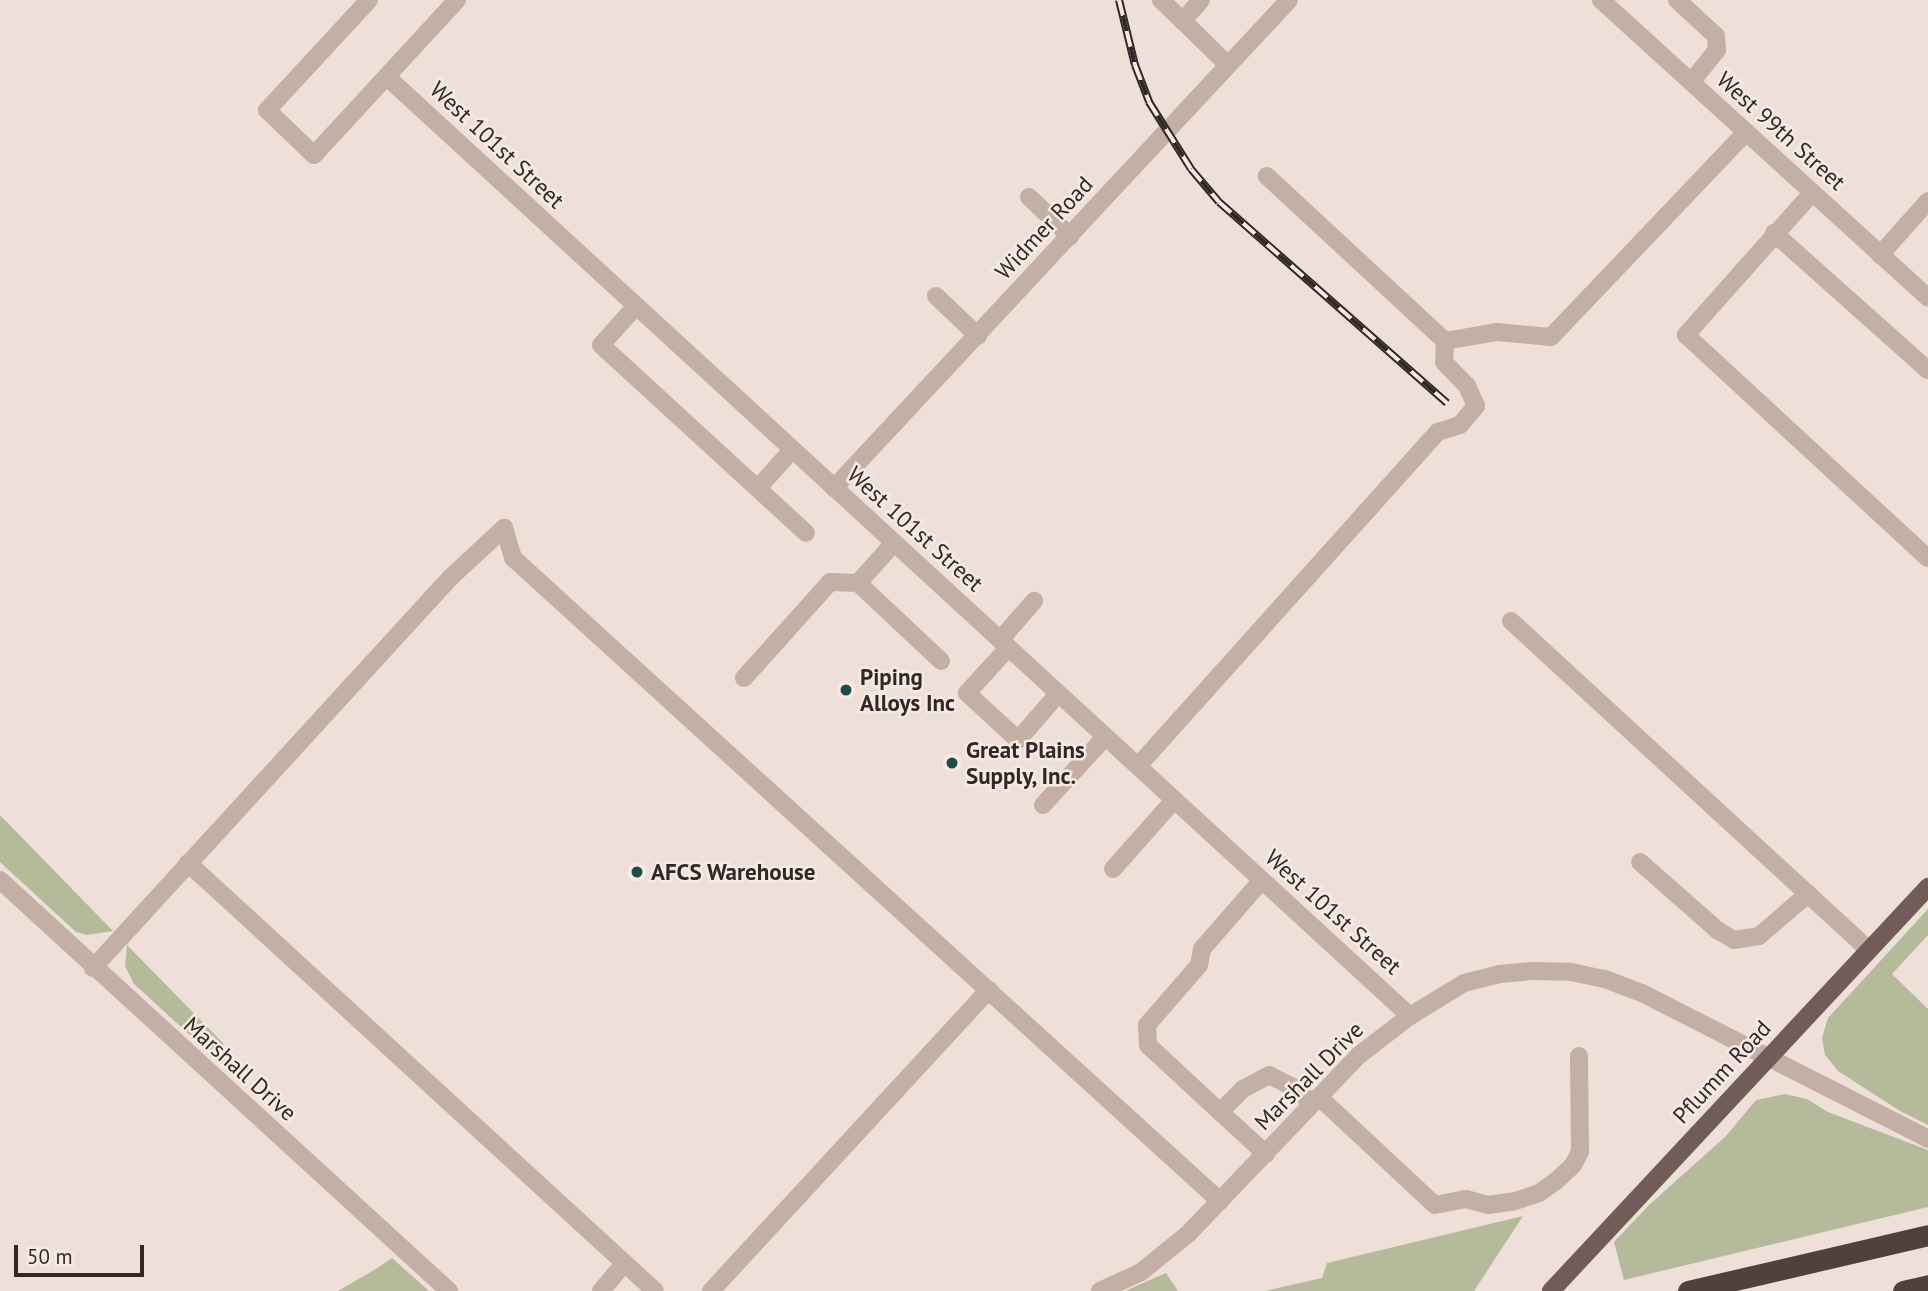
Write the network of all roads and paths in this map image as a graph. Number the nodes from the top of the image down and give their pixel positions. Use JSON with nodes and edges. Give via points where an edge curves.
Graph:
{"nodes":[{"id":1,"x":369,"y":0,"type":"edge"},
{"id":2,"x":457,"y":0,"type":"edge"},
{"id":3,"x":1161,"y":0,"type":"edge"},
{"id":4,"x":1201,"y":0,"type":"edge"},
{"id":5,"x":1289,"y":0,"type":"edge"},
{"id":6,"x":1601,"y":0,"type":"edge"},
{"id":7,"x":1677,"y":0,"type":"edge"},
{"id":8,"x":1183,"y":20,"type":"junction"},
{"id":9,"x":1228,"y":65,"type":"junction"},
{"id":10,"x":387,"y":77,"type":"junction"},
{"id":11,"x":1690,"y":82,"type":"junction"},
{"id":12,"x":1746,"y":132,"type":"junction"},
{"id":13,"x":1267,"y":176,"type":"dead end"},
{"id":14,"x":1812,"y":193,"type":"junction"},
{"id":15,"x":1029,"y":197,"type":"dead end"},
{"id":16,"x":1928,"y":201,"type":"edge"},
{"id":17,"x":1774,"y":233,"type":"junction"},
{"id":18,"x":1070,"y":236,"type":"junction"},
{"id":19,"x":1880,"y":255,"type":"junction"},
{"id":20,"x":936,"y":296,"type":"dead end"},
{"id":21,"x":1928,"y":298,"type":"edge"},
{"id":22,"x":636,"y":306,"type":"junction"},
{"id":23,"x":978,"y":336,"type":"junction"},
{"id":24,"x":1445,"y":341,"type":"junction"},
{"id":25,"x":1928,"y":370,"type":"edge"},
{"id":26,"x":792,"y":450,"type":"junction"},
{"id":27,"x":758,"y":488,"type":"junction"},
{"id":28,"x":834,"y":488,"type":"junction"},
{"id":29,"x":806,"y":533,"type":"dead end"},
{"id":30,"x":894,"y":543,"type":"junction"},
{"id":31,"x":1928,"y":558,"type":"edge"},
{"id":32,"x":858,"y":583,"type":"junction"},
{"id":33,"x":1034,"y":601,"type":"dead end"},
{"id":34,"x":1511,"y":621,"type":"dead end"},
{"id":35,"x":1004,"y":644,"type":"junction"},
{"id":36,"x":941,"y":661,"type":"dead end"},
{"id":37,"x":744,"y":678,"type":"dead end"},
{"id":38,"x":1058,"y":694,"type":"junction"},
{"id":39,"x":1105,"y":737,"type":"junction"},
{"id":40,"x":1138,"y":766,"type":"junction"},
{"id":41,"x":1174,"y":800,"type":"junction"},
{"id":42,"x":1043,"y":805,"type":"dead end"},
{"id":43,"x":1640,"y":862,"type":"dead end"},
{"id":44,"x":188,"y":863,"type":"junction"},
{"id":45,"x":1112,"y":869,"type":"dead end"},
{"id":46,"x":0,"y":880,"type":"edge"},
{"id":47,"x":1262,"y":880,"type":"junction"},
{"id":48,"x":1928,"y":887,"type":"edge"},
{"id":49,"x":1808,"y":894,"type":"junction"},
{"id":50,"x":1869,"y":950,"type":"junction"},
{"id":51,"x":93,"y":968,"type":"junction"},
{"id":52,"x":989,"y":990,"type":"junction"},
{"id":53,"x":1410,"y":1016,"type":"junction"},
{"id":54,"x":1580,"y":1056,"type":"dead end"},
{"id":55,"x":1769,"y":1059,"type":"junction"},
{"id":56,"x":1315,"y":1101,"type":"junction"},
{"id":57,"x":1220,"y":1112,"type":"junction"},
{"id":58,"x":1928,"y":1139,"type":"edge"},
{"id":59,"x":1266,"y":1154,"type":"junction"},
{"id":60,"x":1220,"y":1201,"type":"junction"},
{"id":61,"x":1928,"y":1235,"type":"edge"},
{"id":62,"x":624,"y":1264,"type":"junction"},
{"id":63,"x":1928,"y":1285,"type":"edge"},
{"id":64,"x":449,"y":1291,"type":"edge"},
{"id":65,"x":601,"y":1291,"type":"edge"},
{"id":66,"x":655,"y":1291,"type":"edge"},
{"id":67,"x":711,"y":1291,"type":"edge"},
{"id":68,"x":1100,"y":1291,"type":"edge"},
{"id":69,"x":1551,"y":1291,"type":"edge"},
{"id":70,"x":1688,"y":1291,"type":"edge"},
{"id":71,"x":1903,"y":1291,"type":"edge"}],
"edges":[{"from":1,"to":10,"type":"street","via":[[267,110],[314,155]]},
{"from":2,"to":10,"type":"street"},
{"from":3,"to":8,"type":"street"},
{"from":4,"to":8,"type":"street"},
{"from":5,"to":9,"type":"street","name":"Widmer Road"},
{"from":6,"to":11,"type":"street","name":"West 99th Street"},
{"from":7,"to":11,"type":"street","via":[[1716,36],[1717,50]]},
{"from":8,"to":9,"type":"street"},
{"from":9,"to":18,"type":"street","name":"Widmer Road"},
{"from":10,"to":22,"type":"street","name":"West 101st Street"},
{"from":11,"to":12,"type":"street","name":"West 99th Street"},
{"from":12,"to":14,"type":"street","name":"West 99th Street"},
{"from":12,"to":24,"type":"street","via":[[1551,337],[1497,332]]},
{"from":13,"to":24,"type":"street"},
{"from":14,"to":17,"type":"street"},
{"from":14,"to":19,"type":"street","name":"West 99th Street"},
{"from":15,"to":18,"type":"street"},
{"from":16,"to":19,"type":"street"},
{"from":17,"to":25,"type":"street"},
{"from":17,"to":31,"type":"street","via":[[1686,335]]},
{"from":18,"to":23,"type":"street","name":"Widmer Road"},
{"from":19,"to":21,"type":"street","name":"West 99th Street"},
{"from":20,"to":23,"type":"street"},
{"from":22,"to":26,"type":"street","name":"West 101st Street"},
{"from":22,"to":27,"type":"street","via":[[601,345]]},
{"from":23,"to":28,"type":"street","name":"Widmer Road"},
{"from":24,"to":40,"type":"street","via":[[1444,362],[1467,386],[1476,406],[1461,425],[1438,432]]},
{"from":26,"to":27,"type":"street"},
{"from":26,"to":28,"type":"street","name":"West 101st Street"},
{"from":27,"to":29,"type":"street"},
{"from":28,"to":30,"type":"street","name":"West 101st Street"},
{"from":30,"to":32,"type":"street"},
{"from":30,"to":35,"type":"street","name":"West 101st Street"},
{"from":32,"to":36,"type":"street"},
{"from":32,"to":37,"type":"street","via":[[830,582]]},
{"from":33,"to":35,"type":"street"},
{"from":34,"to":49,"type":"street"},
{"from":35,"to":38,"type":"street","name":"West 101st Street"},
{"from":35,"to":38,"type":"street","via":[[967,693],[1018,740]]},
{"from":38,"to":39,"type":"street","name":"West 101st Street"},
{"from":39,"to":40,"type":"street","name":"West 101st Street"},
{"from":39,"to":42,"type":"street"},
{"from":40,"to":41,"type":"street","name":"West 101st Street"},
{"from":41,"to":45,"type":"street"},
{"from":41,"to":47,"type":"street","name":"West 101st Street"},
{"from":43,"to":49,"type":"street","via":[[1734,940],[1759,936]]},
{"from":44,"to":51,"type":"street"},
{"from":44,"to":52,"type":"street","via":[[450,579],[504,528],[513,558]]},
{"from":44,"to":62,"type":"street"},
{"from":46,"to":51,"type":"street","name":"Marshall Drive"},
{"from":47,"to":53,"type":"street","name":"West 101st Street"},
{"from":47,"to":57,"type":"street","via":[[1202,949],[1199,965],[1147,1025],[1147,1045]]},
{"from":48,"to":50,"type":"main road","name":"Pflumm Road"},
{"from":49,"to":50,"type":"street"},
{"from":50,"to":55,"type":"main road","name":"Pflumm Road"},
{"from":51,"to":64,"type":"street","name":"Marshall Drive"},
{"from":52,"to":60,"type":"street"},
{"from":52,"to":67,"type":"street"},
{"from":53,"to":55,"type":"street","name":"Marshall Drive","via":[[1464,983],[1483,977],[1571,972],[1642,993]]},
{"from":53,"to":56,"type":"street","name":"Marshall Drive","via":[[1358,1056]]},
{"from":54,"to":56,"type":"street","via":[[1580,1152],[1573,1165],[1539,1193],[1502,1203],[1488,1205],[1466,1199],[1435,1205]]},
{"from":55,"to":58,"type":"street","name":"Marshall Drive"},
{"from":55,"to":69,"type":"main road","name":"Pflumm Road"},
{"from":56,"to":57,"type":"street","via":[[1269,1075],[1248,1085]]},
{"from":56,"to":59,"type":"street","name":"Marshall Drive"},
{"from":57,"to":59,"type":"street"},
{"from":59,"to":60,"type":"street","name":"Marshall Drive"},
{"from":60,"to":68,"type":"street","name":"Marshall Drive","via":[[1167,1253],[1141,1272]]},
{"from":61,"to":70,"type":"highway"},
{"from":62,"to":65,"type":"street"},
{"from":62,"to":66,"type":"street"},
{"from":63,"to":71,"type":"highway"}]}
